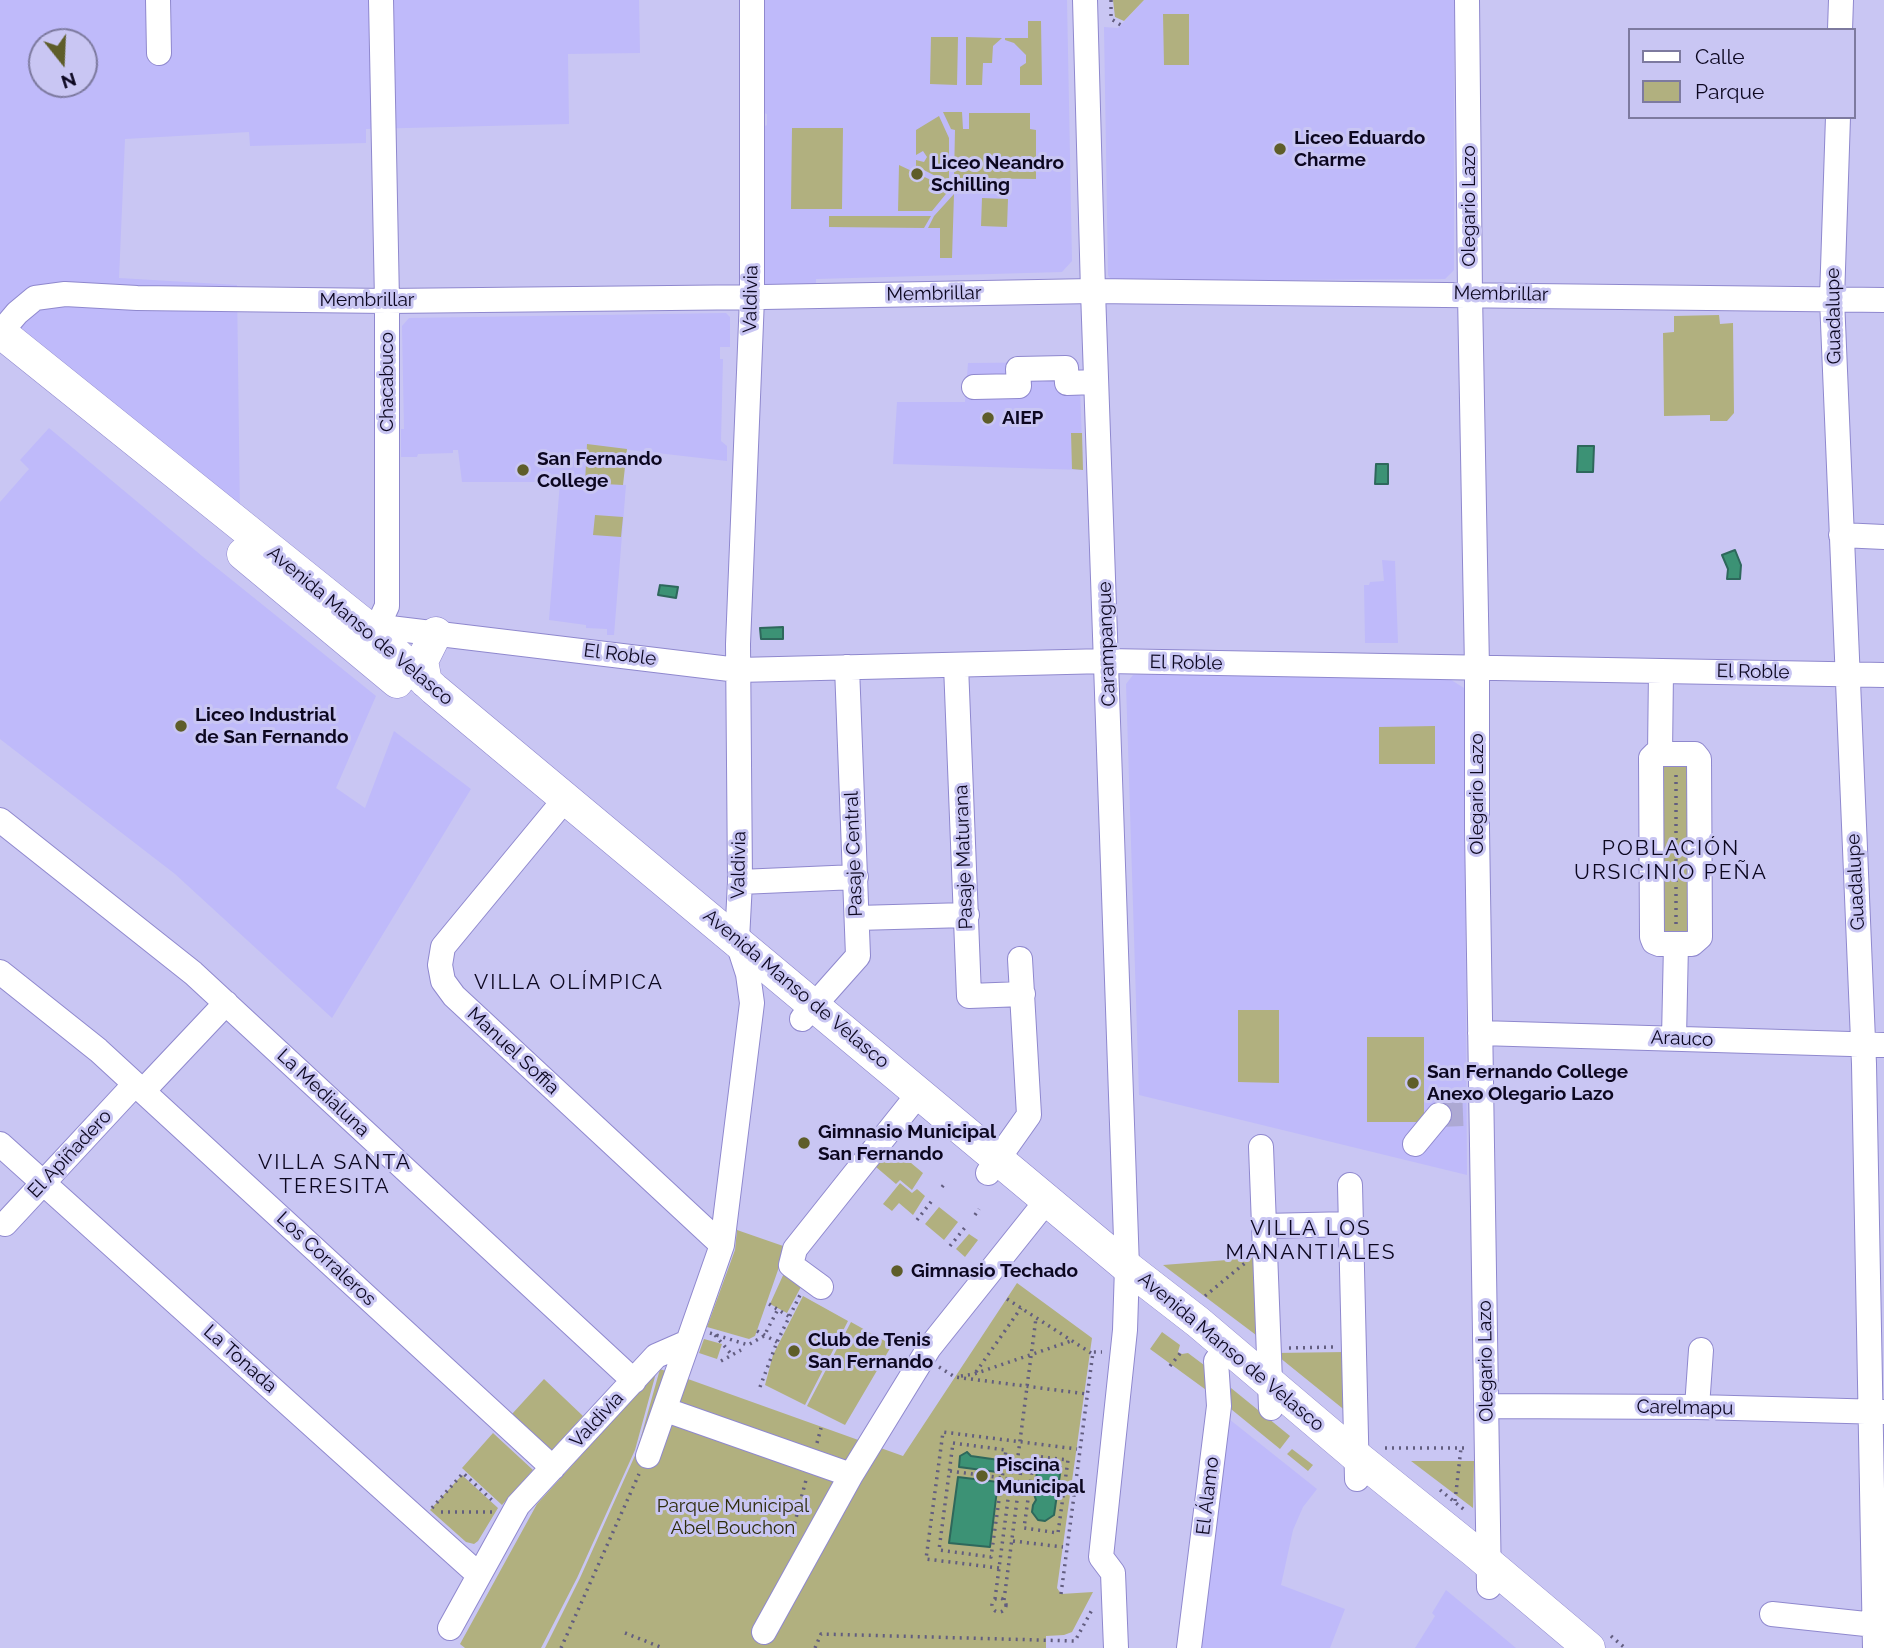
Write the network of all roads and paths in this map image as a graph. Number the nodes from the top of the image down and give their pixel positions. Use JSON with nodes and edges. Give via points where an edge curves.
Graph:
{"nodes":[{"id":1,"x":158,"y":0,"type":"edge"},
{"id":2,"x":381,"y":0,"type":"edge"},
{"id":3,"x":752,"y":0,"type":"edge"},
{"id":4,"x":1085,"y":0,"type":"edge"},
{"id":5,"x":1111,"y":0,"type":"edge"},
{"id":6,"x":1468,"y":0,"type":"edge"},
{"id":7,"x":1841,"y":0,"type":"edge"},
{"id":8,"x":1121,"y":25,"type":"dead end"},
{"id":9,"x":1840,"y":28,"type":"edge"},
{"id":10,"x":159,"y":53,"type":"dead end"},
{"id":11,"x":1838,"y":119,"type":"edge"},
{"id":12,"x":1093,"y":291,"type":"junction"},
{"id":13,"x":1469,"y":294,"type":"junction"},
{"id":14,"x":752,"y":298,"type":"junction"},
{"id":15,"x":1832,"y":299,"type":"junction"},
{"id":16,"x":1884,"y":300,"type":"edge"},
{"id":17,"x":387,"y":301,"type":"junction"},
{"id":18,"x":0,"y":332,"type":"edge"},
{"id":19,"x":0,"y":356,"type":"edge"},
{"id":20,"x":1096,"y":382,"type":"junction"},
{"id":21,"x":974,"y":387,"type":"dead end"},
{"id":22,"x":1841,"y":534,"type":"junction"},
{"id":23,"x":1884,"y":537,"type":"edge"},
{"id":24,"x":356,"y":633,"type":"junction"},
{"id":25,"x":436,"y":633,"type":"junction"},
{"id":26,"x":1107,"y":661,"type":"junction"},
{"id":27,"x":956,"y":665,"type":"junction"},
{"id":28,"x":847,"y":667,"type":"junction"},
{"id":29,"x":1477,"y":668,"type":"junction"},
{"id":30,"x":738,"y":670,"type":"junction"},
{"id":31,"x":1661,"y":671,"type":"junction"},
{"id":32,"x":1846,"y":674,"type":"junction"},
{"id":33,"x":1884,"y":675,"type":"edge"},
{"id":34,"x":426,"y":682,"type":"junction"},
{"id":35,"x":1668,"y":754,"type":"junction"},
{"id":36,"x":561,"y":805,"type":"junction"},
{"id":37,"x":0,"y":820,"type":"edge"},
{"id":38,"x":1676,"y":826,"type":"junction"},
{"id":39,"x":856,"y":877,"type":"junction"},
{"id":40,"x":1676,"y":879,"type":"junction"},
{"id":41,"x":740,"y":882,"type":"junction"},
{"id":42,"x":967,"y":915,"type":"junction"},
{"id":43,"x":857,"y":918,"type":"junction"},
{"id":44,"x":737,"y":940,"type":"junction"},
{"id":45,"x":1676,"y":944,"type":"junction"},
{"id":46,"x":1020,"y":959,"type":"dead end"},
{"id":47,"x":0,"y":972,"type":"edge"},
{"id":48,"x":748,"y":974,"type":"junction"},
{"id":49,"x":1023,"y":994,"type":"junction"},
{"id":50,"x":226,"y":1003,"type":"junction"},
{"id":51,"x":809,"y":1012,"type":"junction"},
{"id":52,"x":1480,"y":1032,"type":"junction"},
{"id":53,"x":1674,"y":1038,"type":"junction"},
{"id":54,"x":1874,"y":1045,"type":"edge"},
{"id":55,"x":139,"y":1087,"type":"junction"},
{"id":56,"x":914,"y":1099,"type":"junction"},
{"id":57,"x":1439,"y":1115,"type":"dead end"},
{"id":58,"x":0,"y":1144,"type":"edge"},
{"id":59,"x":1415,"y":1144,"type":"dead end"},
{"id":60,"x":1261,"y":1147,"type":"dead end"},
{"id":61,"x":994,"y":1166,"type":"junction"},
{"id":62,"x":946,"y":1182,"type":"dead end"},
{"id":63,"x":43,"y":1183,"type":"junction"},
{"id":64,"x":1350,"y":1185,"type":"dead end"},
{"id":65,"x":942,"y":1187,"type":"dead end"},
{"id":66,"x":934,"y":1198,"type":"dead end"},
{"id":67,"x":1043,"y":1206,"type":"junction"},
{"id":68,"x":979,"y":1209,"type":"dead end"},
{"id":69,"x":975,"y":1215,"type":"dead end"},
{"id":70,"x":918,"y":1220,"type":"dead end"},
{"id":71,"x":5,"y":1224,"type":"dead end"},
{"id":72,"x":1350,"y":1224,"type":"junction"},
{"id":73,"x":967,"y":1225,"type":"dead end"},
{"id":74,"x":1265,"y":1236,"type":"junction"},
{"id":75,"x":722,"y":1245,"type":"junction"},
{"id":76,"x":950,"y":1247,"type":"dead end"},
{"id":77,"x":1127,"y":1278,"type":"junction"},
{"id":78,"x":813,"y":1287,"type":"joint"},
{"id":79,"x":1007,"y":1299,"type":"dead end"},
{"id":80,"x":1197,"y":1302,"type":"dead end"},
{"id":81,"x":769,"y":1304,"type":"dead end"},
{"id":82,"x":1021,"y":1308,"type":"junction"},
{"id":83,"x":777,"y":1311,"type":"junction"},
{"id":84,"x":790,"y":1317,"type":"junction"},
{"id":85,"x":1036,"y":1318,"type":"junction"},
{"id":86,"x":757,"y":1331,"type":"dead end"},
{"id":87,"x":715,"y":1335,"type":"junction"},
{"id":88,"x":764,"y":1336,"type":"junction"},
{"id":89,"x":696,"y":1337,"type":"junction"},
{"id":90,"x":1071,"y":1341,"type":"junction"},
{"id":91,"x":777,"y":1342,"type":"junction"},
{"id":92,"x":1353,"y":1347,"type":"junction"},
{"id":93,"x":1269,"y":1348,"type":"junction"},
{"id":94,"x":741,"y":1350,"type":"dead end"},
{"id":95,"x":1701,"y":1350,"type":"dead end"},
{"id":96,"x":1122,"y":1351,"type":"junction"},
{"id":97,"x":1182,"y":1351,"type":"dead end"},
{"id":98,"x":1091,"y":1353,"type":"dead end"},
{"id":99,"x":1221,"y":1354,"type":"junction"},
{"id":100,"x":732,"y":1355,"type":"junction"},
{"id":101,"x":1031,"y":1355,"type":"junction"},
{"id":102,"x":721,"y":1361,"type":"dead end"},
{"id":103,"x":1170,"y":1366,"type":"dead end"},
{"id":104,"x":974,"y":1374,"type":"junction"},
{"id":105,"x":634,"y":1381,"type":"junction"},
{"id":106,"x":760,"y":1387,"type":"dead end"},
{"id":107,"x":1027,"y":1387,"type":"junction"},
{"id":108,"x":1087,"y":1394,"type":"junction"},
{"id":109,"x":1270,"y":1395,"type":"junction"},
{"id":110,"x":1487,"y":1406,"type":"junction"},
{"id":111,"x":1697,"y":1407,"type":"junction"},
{"id":112,"x":666,"y":1410,"type":"junction"},
{"id":113,"x":1878,"y":1412,"type":"edge"},
{"id":114,"x":1020,"y":1442,"type":"junction"},
{"id":115,"x":1461,"y":1448,"type":"junction"},
{"id":116,"x":1488,"y":1448,"type":"junction"},
{"id":117,"x":1077,"y":1449,"type":"dead end"},
{"id":118,"x":648,"y":1456,"type":"joint"},
{"id":119,"x":1018,"y":1456,"type":"junction"},
{"id":120,"x":1356,"y":1461,"type":"junction"},
{"id":121,"x":553,"y":1468,"type":"junction"},
{"id":122,"x":950,"y":1471,"type":"junction"},
{"id":123,"x":851,"y":1475,"type":"junction"},
{"id":124,"x":1002,"y":1478,"type":"junction"},
{"id":125,"x":1011,"y":1479,"type":"junction"},
{"id":126,"x":1020,"y":1480,"type":"junction"},
{"id":127,"x":1031,"y":1482,"type":"junction"},
{"id":128,"x":500,"y":1511,"type":"joint"},
{"id":129,"x":1451,"y":1532,"type":"junction"},
{"id":130,"x":1012,"y":1541,"type":"junction"},
{"id":131,"x":1063,"y":1547,"type":"dead end"},
{"id":132,"x":999,"y":1568,"type":"junction"},
{"id":133,"x":479,"y":1575,"type":"junction"},
{"id":134,"x":1489,"y":1576,"type":"junction"},
{"id":135,"x":1061,"y":1594,"type":"dead end"},
{"id":136,"x":995,"y":1599,"type":"junction"},
{"id":137,"x":1004,"y":1600,"type":"junction"},
{"id":138,"x":1104,"y":1614,"type":"junction"},
{"id":139,"x":1772,"y":1614,"type":"dead end"},
{"id":140,"x":450,"y":1628,"type":"dead end"},
{"id":141,"x":764,"y":1632,"type":"dead end"},
{"id":142,"x":625,"y":1633,"type":"dead end"},
{"id":143,"x":1875,"y":1637,"type":"edge"},
{"id":144,"x":561,"y":1648,"type":"edge"},
{"id":145,"x":663,"y":1648,"type":"edge"},
{"id":146,"x":815,"y":1648,"type":"edge"},
{"id":147,"x":1099,"y":1648,"type":"edge"},
{"id":148,"x":1116,"y":1648,"type":"edge"},
{"id":149,"x":1189,"y":1648,"type":"edge"},
{"id":150,"x":1562,"y":1648,"type":"edge"},
{"id":151,"x":1589,"y":1648,"type":"edge"}],
"edges":[{"from":1,"to":10,"type":"street"},
{"from":2,"to":17,"type":"street","name":"Chacabuco"},
{"from":3,"to":14,"type":"street","name":"Valdivia"},
{"from":4,"to":12,"type":"street","name":"Carampangue"},
{"from":5,"to":8,"type":"path","via":[[1111,19]]},
{"from":6,"to":13,"type":"street","name":"Olegario Lazo"},
{"from":7,"to":9,"type":"street"},
{"from":11,"to":15,"type":"street","name":"Guadalupe"},
{"from":12,"to":13,"type":"street","name":"Membrillar","via":[[1138,281]]},
{"from":12,"to":14,"type":"street","name":"Membrillar","via":[[838,287]]},
{"from":12,"to":20,"type":"street","name":"Carampangue"},
{"from":13,"to":15,"type":"street","name":"Membrillar"},
{"from":13,"to":29,"type":"street","name":"Olegario Lazo"},
{"from":14,"to":17,"type":"street","name":"Membrillar"},
{"from":14,"to":30,"type":"street","name":"Valdivia"},
{"from":15,"to":16,"type":"street","name":"Membrillar"},
{"from":15,"to":22,"type":"street","name":"Guadalupe"},
{"from":17,"to":18,"type":"street","name":"Membrillar","via":[[49,295],[25,305]]},
{"from":17,"to":24,"type":"street","name":"Chacabuco","via":[[387,606],[381,620]]},
{"from":18,"to":24,"type":"main road","name":"Avenida Manso de Velasco"},
{"from":19,"to":24,"type":"main road","name":"Avenida Manso de Velasco"},
{"from":20,"to":21,"type":"street","via":[[1067,383],[1066,368],[1018,369],[1019,386]]},
{"from":20,"to":26,"type":"street","name":"Carampangue"},
{"from":22,"to":23,"type":"street"},
{"from":22,"to":32,"type":"street","name":"Guadalupe"},
{"from":24,"to":25,"type":"street","name":"El Roble"},
{"from":24,"to":34,"type":"main road","name":"Avenida Manso de Velasco"},
{"from":24,"to":36,"type":"main road","name":"Avenida Manso de Velasco"},
{"from":25,"to":30,"type":"street","name":"El Roble"},
{"from":25,"to":34,"type":"main road","via":[[422,661]]},
{"from":26,"to":27,"type":"street","name":"El Roble"},
{"from":26,"to":29,"type":"street","name":"El Roble"},
{"from":26,"to":77,"type":"street","name":"Carampangue"},
{"from":27,"to":28,"type":"street","name":"El Roble"},
{"from":27,"to":42,"type":"street","name":"Pasaje Maturana"},
{"from":28,"to":30,"type":"street","name":"El Roble"},
{"from":28,"to":39,"type":"street","name":"Pasaje Central"},
{"from":29,"to":31,"type":"street","name":"El Roble"},
{"from":29,"to":52,"type":"street","name":"Olegario Lazo"},
{"from":30,"to":41,"type":"street","name":"Valdivia"},
{"from":31,"to":32,"type":"street","name":"El Roble"},
{"from":31,"to":35,"type":"street"},
{"from":32,"to":33,"type":"street","name":"El Roble"},
{"from":32,"to":54,"type":"street","name":"Guadalupe"},
{"from":34,"to":36,"type":"main road","name":"Avenida Manso de Velasco"},
{"from":35,"to":38,"type":"path"},
{"from":35,"to":38,"type":"street","via":[[1651,758]]},
{"from":35,"to":38,"type":"street","via":[[1695,754],[1699,759]]},
{"from":36,"to":44,"type":"main road","name":"Avenida Manso de Velasco"},
{"from":36,"to":48,"type":"main road","name":"Avenida Manso de Velasco"},
{"from":36,"to":75,"type":"street","name":"Manuel Soffia","via":[[443,947],[443,981]]},
{"from":37,"to":50,"type":"street","name":"La Medialuna","via":[[153,939]]},
{"from":38,"to":40,"type":"street"},
{"from":38,"to":40,"type":"street"},
{"from":38,"to":40,"type":"path"},
{"from":39,"to":41,"type":"street"},
{"from":39,"to":43,"type":"street","name":"Pasaje Central"},
{"from":40,"to":45,"type":"path"},
{"from":40,"to":45,"type":"street","via":[[1700,937],[1692,944]]},
{"from":40,"to":45,"type":"street","via":[[1652,937],[1659,944]]},
{"from":41,"to":44,"type":"street","name":"Valdivia"},
{"from":42,"to":43,"type":"street"},
{"from":42,"to":49,"type":"street","name":"Pasaje Maturana","via":[[969,996]]},
{"from":43,"to":51,"type":"street","name":"Pasaje Central","via":[[858,956]]},
{"from":44,"to":48,"type":"street","name":"Valdivia"},
{"from":44,"to":51,"type":"main road","name":"Avenida Manso de Velasco"},
{"from":45,"to":53,"type":"street"},
{"from":46,"to":49,"type":"street"},
{"from":47,"to":55,"type":"street","name":"Los Corraleros"},
{"from":48,"to":51,"type":"main road","name":"Avenida Manso de Velasco"},
{"from":48,"to":75,"type":"street","name":"Valdivia","via":[[751,1003]]},
{"from":49,"to":61,"type":"street","via":[[1029,1115]]},
{"from":50,"to":55,"type":"street","name":"El Apiñadero"},
{"from":50,"to":105,"type":"street","name":"La Medialuna"},
{"from":51,"to":56,"type":"main road","name":"Avenida Manso de Velasco"},
{"from":52,"to":53,"type":"street","name":"Arauco"},
{"from":52,"to":110,"type":"street","name":"Olegario Lazo","via":[[1473,1114]]},
{"from":53,"to":54,"type":"street","name":"Arauco"},
{"from":54,"to":113,"type":"street","name":"Guadalupe"},
{"from":55,"to":63,"type":"street","name":"El Apiñadero"},
{"from":55,"to":121,"type":"street","name":"Los Corraleros"},
{"from":56,"to":61,"type":"main road","name":"Avenida Manso de Velasco"},
{"from":56,"to":78,"type":"street","via":[[795,1249],[791,1265]]},
{"from":57,"to":59,"type":"street"},
{"from":58,"to":63,"type":"street","name":"La Tonada"},
{"from":60,"to":74,"type":"street"},
{"from":61,"to":67,"type":"main road","name":"Avenida Manso de Velasco"},
{"from":62,"to":65,"type":"path"},
{"from":63,"to":71,"type":"street","name":"El Apiñadero"},
{"from":63,"to":133,"type":"street","name":"La Tonada"},
{"from":64,"to":72,"type":"street"},
{"from":66,"to":70,"type":"path"},
{"from":67,"to":77,"type":"main road","name":"Avenida Manso de Velasco"},
{"from":67,"to":123,"type":"street","via":[[929,1348]]},
{"from":68,"to":69,"type":"path"},
{"from":72,"to":74,"type":"street"},
{"from":72,"to":92,"type":"street"},
{"from":73,"to":76,"type":"path"},
{"from":74,"to":80,"type":"path"},
{"from":74,"to":93,"type":"street"},
{"from":75,"to":89,"type":"street","name":"Valdivia"},
{"from":77,"to":96,"type":"street","name":"Carampangue"},
{"from":77,"to":99,"type":"main road","name":"Avenida Manso de Velasco"},
{"from":78,"to":84,"type":"path"},
{"from":79,"to":82,"type":"path"},
{"from":81,"to":83,"type":"path"},
{"from":82,"to":85,"type":"path"},
{"from":82,"to":104,"type":"path"},
{"from":83,"to":84,"type":"path"},
{"from":83,"to":88,"type":"path"},
{"from":84,"to":91,"type":"path"},
{"from":85,"to":90,"type":"path"},
{"from":85,"to":101,"type":"path"},
{"from":86,"to":88,"type":"path"},
{"from":87,"to":88,"type":"path","via":[[748,1345]]},
{"from":87,"to":89,"type":"path"},
{"from":87,"to":100,"type":"path"},
{"from":88,"to":91,"type":"path"},
{"from":89,"to":105,"type":"street","name":"Valdivia","via":[[656,1356]]},
{"from":89,"to":112,"type":"street"},
{"from":90,"to":98,"type":"path"},
{"from":90,"to":101,"type":"path"},
{"from":91,"to":106,"type":"path"},
{"from":92,"to":93,"type":"path"},
{"from":92,"to":120,"type":"street"},
{"from":93,"to":109,"type":"street"},
{"from":94,"to":100,"type":"path"},
{"from":95,"to":111,"type":"street"},
{"from":96,"to":108,"type":"path","via":[[1093,1352]]},
{"from":96,"to":138,"type":"street","name":"Carampangue","via":[[1101,1557],[1113,1573]]},
{"from":97,"to":103,"type":"path"},
{"from":99,"to":109,"type":"main road","name":"Avenida Manso de Velasco"},
{"from":99,"to":149,"type":"street","name":"El Álamo","via":[[1219,1406]]},
{"from":100,"to":102,"type":"path"},
{"from":101,"to":104,"type":"path"},
{"from":101,"to":107,"type":"path"},
{"from":104,"to":107,"type":"path","via":[[955,1377]]},
{"from":105,"to":121,"type":"street","name":"Valdivia"},
{"from":107,"to":108,"type":"path"},
{"from":107,"to":114,"type":"path"},
{"from":108,"to":135,"type":"path"},
{"from":109,"to":120,"type":"main road","name":"Avenida Manso de Velasco"},
{"from":110,"to":111,"type":"street","name":"Carelmapu"},
{"from":110,"to":116,"type":"street","name":"Olegario Lazo"},
{"from":111,"to":113,"type":"street","name":"Carelmapu"},
{"from":112,"to":118,"type":"street"},
{"from":112,"to":123,"type":"street"},
{"from":113,"to":143,"type":"street","name":"Guadalupe"},
{"from":114,"to":117,"type":"path"},
{"from":114,"to":119,"type":"path"},
{"from":114,"to":132,"type":"path","via":[[943,1432],[926,1559]]},
{"from":115,"to":116,"type":"path"},
{"from":115,"to":120,"type":"path"},
{"from":115,"to":129,"type":"path"},
{"from":116,"to":134,"type":"street","name":"Olegario Lazo"},
{"from":118,"to":144,"type":"path"},
{"from":119,"to":125,"type":"path"},
{"from":119,"to":126,"type":"path"},
{"from":120,"to":129,"type":"main road","name":"Avenida Manso de Velasco"},
{"from":120,"to":134,"type":"main road","name":"Avenida Manso de Velasco"},
{"from":121,"to":133,"type":"street","name":"Valdivia","via":[[518,1505]]},
{"from":122,"to":124,"type":"path"},
{"from":122,"to":124,"type":"path","via":[[953,1443],[1006,1450]]},
{"from":122,"to":124,"type":"path","via":[[939,1550],[991,1557]]},
{"from":123,"to":141,"type":"street"},
{"from":124,"to":125,"type":"path"},
{"from":125,"to":132,"type":"path"},
{"from":126,"to":127,"type":"path"},
{"from":126,"to":130,"type":"path"},
{"from":127,"to":127,"type":"path","via":[[1034,1456],[1068,1460],[1058,1533],[1024,1528]]},
{"from":128,"to":128,"type":"path","via":[[463,1473],[428,1511]]},
{"from":129,"to":134,"type":"main road","name":"Avenida Manso de Velasco"},
{"from":130,"to":131,"type":"path"},
{"from":130,"to":137,"type":"path"},
{"from":132,"to":136,"type":"path"},
{"from":133,"to":140,"type":"street","name":"Valdivia"},
{"from":134,"to":150,"type":"main road","name":"Avenida Manso de Velasco"},
{"from":134,"to":151,"type":"main road","name":"Avenida Manso de Velasco"},
{"from":136,"to":137,"type":"path"},
{"from":136,"to":137,"type":"path","via":[[993,1608],[999,1612],[1006,1607]]},
{"from":138,"to":146,"type":"path","via":[[1075,1641],[821,1634]]},
{"from":138,"to":147,"type":"street"},
{"from":138,"to":148,"type":"street","name":"Carampangue"},
{"from":139,"to":143,"type":"street"},
{"from":142,"to":145,"type":"path"}]}
